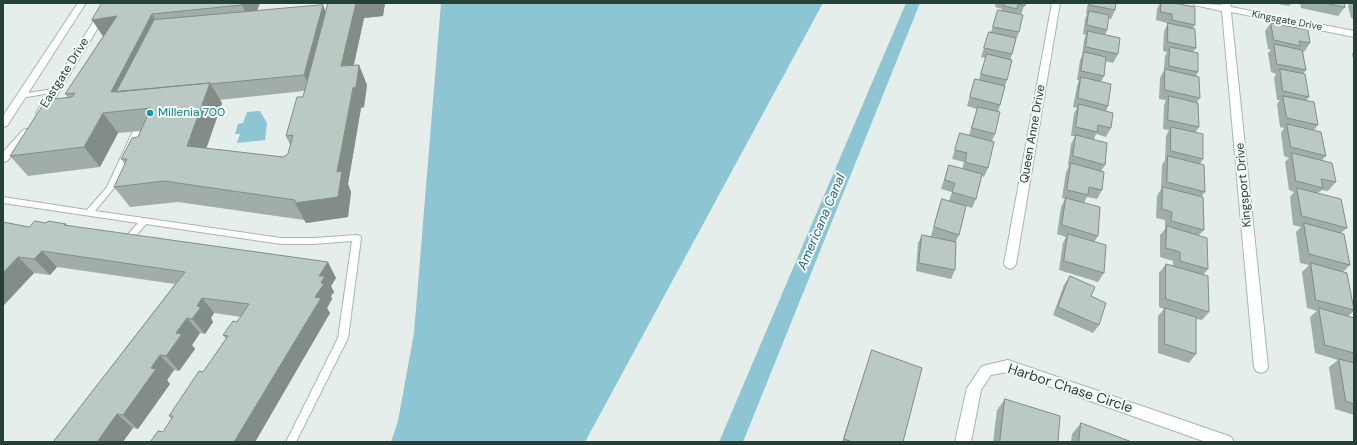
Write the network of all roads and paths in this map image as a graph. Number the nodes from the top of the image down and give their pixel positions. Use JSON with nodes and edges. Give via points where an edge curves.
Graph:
{"nodes":[{"id":1,"x":82,"y":3,"type":"edge"},
{"id":2,"x":109,"y":3,"type":"edge"},
{"id":3,"x":1056,"y":3,"type":"edge"},
{"id":4,"x":1197,"y":3,"type":"edge"},
{"id":5,"x":1227,"y":6,"type":"edge"},
{"id":6,"x":1354,"y":34,"type":"edge"},
{"id":7,"x":54,"y":91,"type":"junction"},
{"id":8,"x":21,"y":96,"type":"junction"},
{"id":9,"x":3,"y":124,"type":"edge"},
{"id":10,"x":138,"y":131,"type":"dead end"},
{"id":11,"x":3,"y":158,"type":"edge"},
{"id":12,"x":3,"y":200,"type":"edge"},
{"id":13,"x":89,"y":213,"type":"junction"},
{"id":14,"x":144,"y":221,"type":"junction"},
{"id":15,"x":122,"y":246,"type":"edge"},
{"id":16,"x":1010,"y":264,"type":"dead end"},
{"id":17,"x":1261,"y":367,"type":"dead end"},
{"id":18,"x":291,"y":442,"type":"edge"},
{"id":19,"x":963,"y":442,"type":"edge"},
{"id":20,"x":1226,"y":442,"type":"edge"}],
"edges":[{"from":1,"to":8,"type":"street","name":"Eastgate Drive"},
{"from":2,"to":7,"type":"street","name":"Eastgate Drive"},
{"from":3,"to":16,"type":"street","name":"Queen Anne Drive"},
{"from":4,"to":5,"type":"street","name":"Kingsgate Drive"},
{"from":5,"to":6,"type":"street","name":"Kingsgate Drive"},
{"from":5,"to":17,"type":"street","name":"Kingsport Drive"},
{"from":7,"to":8,"type":"lane"},
{"from":7,"to":11,"type":"street","name":"Eastgate Drive","via":[[19,143]]},
{"from":8,"to":9,"type":"street","name":"Eastgate Drive"},
{"from":10,"to":13,"type":"lane","via":[[110,188]]},
{"from":12,"to":13,"type":"lane"},
{"from":13,"to":14,"type":"lane"},
{"from":14,"to":15,"type":"lane"},
{"from":14,"to":18,"type":"lane","via":[[281,241],[357,238],[343,338]]},
{"from":19,"to":20,"type":"street","name":"Harbor Chase Circle","via":[[974,388],[987,370],[1008,366]]}]}
